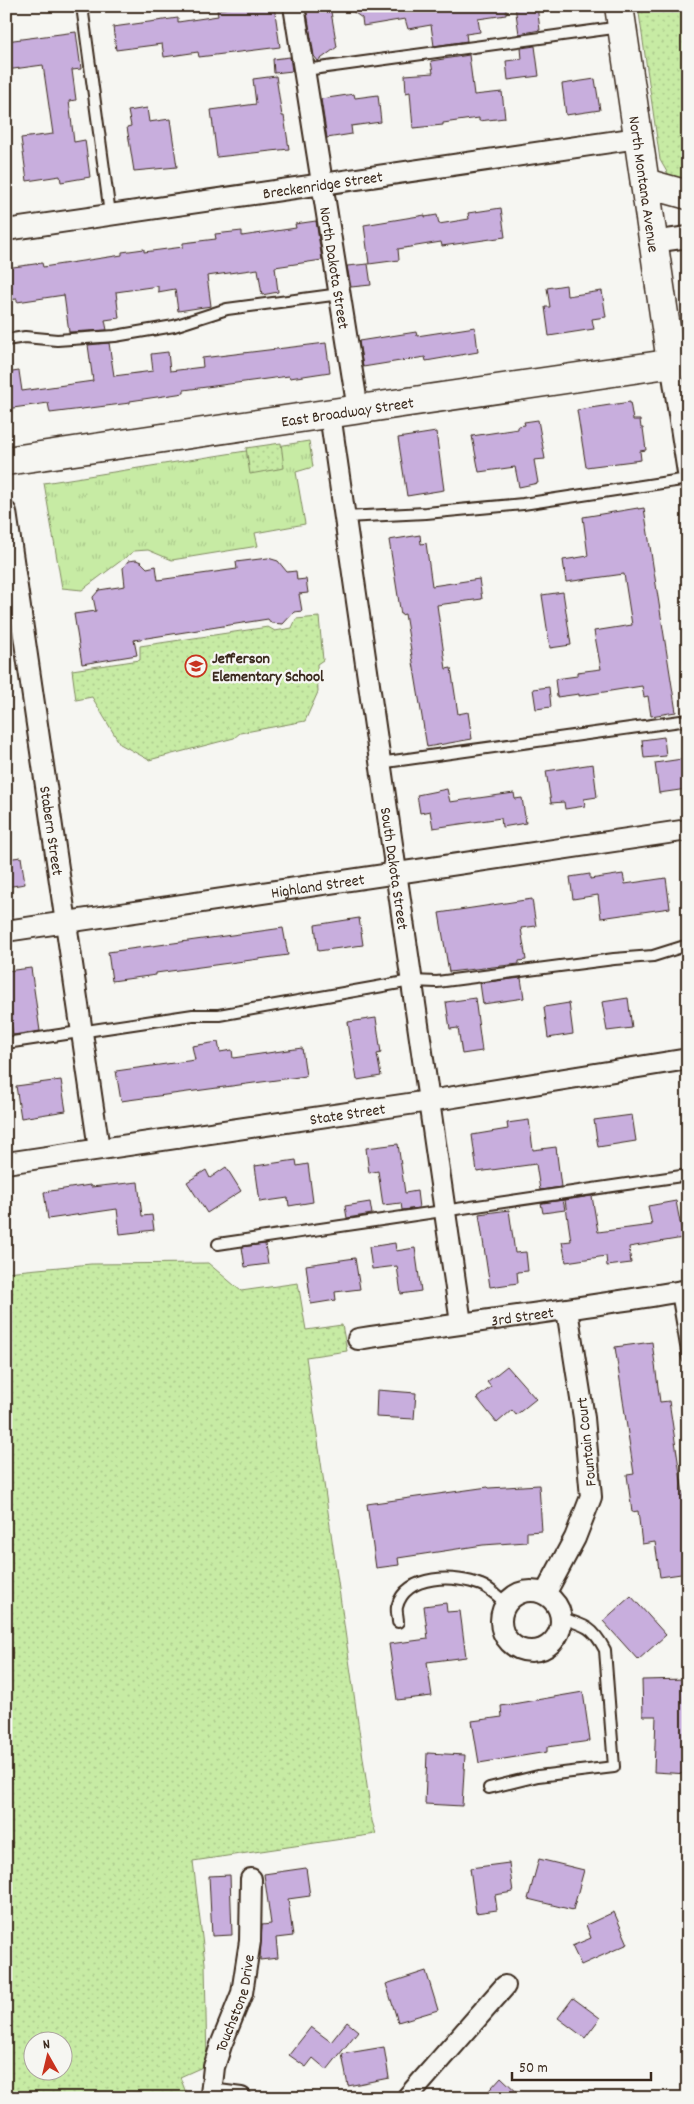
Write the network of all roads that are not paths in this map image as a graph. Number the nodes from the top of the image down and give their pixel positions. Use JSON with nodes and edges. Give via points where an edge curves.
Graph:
{"nodes":[{"id":1,"x":82,"y":6,"type":"edge"},
{"id":2,"x":294,"y":6,"type":"edge"},
{"id":3,"x":620,"y":17,"type":"edge"},
{"id":4,"x":305,"y":70,"type":"junction"},
{"id":5,"x":638,"y":138,"type":"junction"},
{"id":6,"x":323,"y":183,"type":"junction"},
{"id":7,"x":645,"y":183,"type":"junction"},
{"id":8,"x":688,"y":196,"type":"edge"},
{"id":9,"x":110,"y":214,"type":"junction"},
{"id":10,"x":6,"y":230,"type":"edge"},
{"id":11,"x":688,"y":237,"type":"edge"},
{"id":12,"x":654,"y":242,"type":"junction"},
{"id":13,"x":340,"y":294,"type":"junction"},
{"id":14,"x":6,"y":340,"type":"edge"},
{"id":15,"x":679,"y":362,"type":"edge"},
{"id":16,"x":358,"y":410,"type":"junction"},
{"id":17,"x":330,"y":414,"type":"junction"},
{"id":18,"x":6,"y":461,"type":"edge"},
{"id":19,"x":688,"y":473,"type":"edge"},
{"id":20,"x":688,"y":479,"type":"edge"},
{"id":21,"x":6,"y":512,"type":"edge"},
{"id":22,"x":345,"y":517,"type":"junction"},
{"id":23,"x":11,"y":578,"type":"edge"},
{"id":24,"x":688,"y":720,"type":"edge"},
{"id":25,"x":379,"y":763,"type":"junction"},
{"id":26,"x":688,"y":830,"type":"edge"},
{"id":27,"x":395,"y":874,"type":"junction"},
{"id":28,"x":66,"y":923,"type":"junction"},
{"id":29,"x":6,"y":931,"type":"edge"},
{"id":30,"x":688,"y":945,"type":"edge"},
{"id":31,"x":411,"y":981,"type":"junction"},
{"id":32,"x":82,"y":1032,"type":"junction"},
{"id":33,"x":6,"y":1042,"type":"edge"},
{"id":34,"x":688,"y":1060,"type":"edge"},
{"id":35,"x":429,"y":1101,"type":"junction"},
{"id":36,"x":99,"y":1149,"type":"junction"},
{"id":37,"x":6,"y":1163,"type":"edge"},
{"id":38,"x":688,"y":1175,"type":"edge"},
{"id":39,"x":445,"y":1211,"type":"junction"},
{"id":40,"x":218,"y":1244,"type":"dead end"},
{"id":41,"x":683,"y":1291,"type":"edge"},
{"id":42,"x":567,"y":1310,"type":"junction"},
{"id":43,"x":461,"y":1323,"type":"junction"},
{"id":44,"x":358,"y":1339,"type":"dead end"},
{"id":45,"x":688,"y":1358,"type":"edge"},
{"id":46,"x":545,"y":1594,"type":"junction"},
{"id":47,"x":506,"y":1603,"type":"junction"},
{"id":48,"x":561,"y":1618,"type":"junction"},
{"id":49,"x":398,"y":1622,"type":"dead end"},
{"id":50,"x":488,"y":1788,"type":"dead end"},
{"id":51,"x":251,"y":1879,"type":"dead end"},
{"id":52,"x":506,"y":1986,"type":"dead end"},
{"id":53,"x":208,"y":2096,"type":"edge"},
{"id":54,"x":241,"y":2098,"type":"edge"},
{"id":55,"x":407,"y":2098,"type":"edge"}],
"edges":[{"from":1,"to":9,"type":"lane"},
{"from":2,"to":4,"type":"street","name":"North Dakota Street"},
{"from":3,"to":4,"type":"lane"},
{"from":3,"to":5,"type":"street","name":"North Montana Avenue"},
{"from":4,"to":6,"type":"street","name":"North Dakota Street"},
{"from":5,"to":6,"type":"street","name":"Breckenridge Street"},
{"from":5,"to":7,"type":"street","name":"North Montana Avenue"},
{"from":6,"to":9,"type":"street","name":"Breckenridge Street"},
{"from":6,"to":13,"type":"street","name":"North Dakota Street"},
{"from":7,"to":8,"type":"street"},
{"from":7,"to":12,"type":"street","name":"North Montana Avenue"},
{"from":9,"to":10,"type":"street","name":"Breckenridge Street"},
{"from":11,"to":12,"type":"street"},
{"from":12,"to":15,"type":"street","name":"North Montana Avenue"},
{"from":13,"to":14,"type":"lane","via":[[227,310],[174,326],[115,336]]},
{"from":13,"to":16,"type":"street","name":"North Dakota Street"},
{"from":15,"to":16,"type":"street","name":"East Broadway Street"},
{"from":15,"to":19,"type":"street"},
{"from":16,"to":17,"type":"street","name":"East Broadway Street"},
{"from":17,"to":18,"type":"street","name":"East Broadway Street"},
{"from":17,"to":22,"type":"street","name":"South Dakota Street"},
{"from":20,"to":22,"type":"lane","via":[[523,504]]},
{"from":21,"to":23,"type":"street","name":"Stabern Street"},
{"from":22,"to":25,"type":"street","name":"South Dakota Street"},
{"from":23,"to":28,"type":"street","name":"Stabern Street"},
{"from":24,"to":25,"type":"lane"},
{"from":25,"to":27,"type":"street","name":"South Dakota Street"},
{"from":26,"to":27,"type":"street","name":"Highland Street"},
{"from":27,"to":28,"type":"street","name":"Highland Street"},
{"from":27,"to":31,"type":"street","name":"South Dakota Street"},
{"from":28,"to":29,"type":"street","name":"Highland Street"},
{"from":28,"to":32,"type":"street","name":"Stabern Street"},
{"from":30,"to":31,"type":"lane","via":[[652,956],[437,982]]},
{"from":31,"to":32,"type":"lane","via":[[219,1015],[193,1015]]},
{"from":31,"to":35,"type":"street","name":"South Dakota Street"},
{"from":32,"to":33,"type":"lane"},
{"from":32,"to":36,"type":"street","name":"Stabern Street"},
{"from":34,"to":35,"type":"street","name":"State Street"},
{"from":35,"to":36,"type":"street","name":"State Street"},
{"from":35,"to":39,"type":"street","name":"South Dakota Street"},
{"from":36,"to":37,"type":"street","name":"State Street"},
{"from":38,"to":39,"type":"lane"},
{"from":39,"to":40,"type":"lane"},
{"from":39,"to":43,"type":"street","name":"South Dakota Street"},
{"from":41,"to":42,"type":"street","name":"3rd Street"},
{"from":41,"to":45,"type":"lane"},
{"from":42,"to":43,"type":"street","name":"3rd Street"},
{"from":42,"to":46,"type":"street","name":"Fountain Court","via":[[584,1418],[592,1497],[576,1538]]},
{"from":43,"to":44,"type":"street","name":"3rd Street"},
{"from":46,"to":47,"type":"street","via":[[523,1591]]},
{"from":46,"to":48,"type":"street","via":[[558,1608]]},
{"from":47,"to":48,"type":"street","via":[[500,1621],[502,1630],[513,1645],[522,1649],[531,1651],[549,1644],[556,1638]]},
{"from":47,"to":49,"type":"lane","via":[[483,1586],[464,1579],[436,1578],[417,1584],[405,1594],[397,1606]]},
{"from":48,"to":50,"type":"lane","via":[[585,1626],[598,1636],[605,1650],[614,1767],[538,1776]]},
{"from":51,"to":53,"type":"street","name":"Touchstone Drive","via":[[250,1941],[242,1993],[220,2045]]},
{"from":52,"to":55,"type":"street"},
{"from":53,"to":54,"type":"street","name":"Touchstone Drive"}]}
